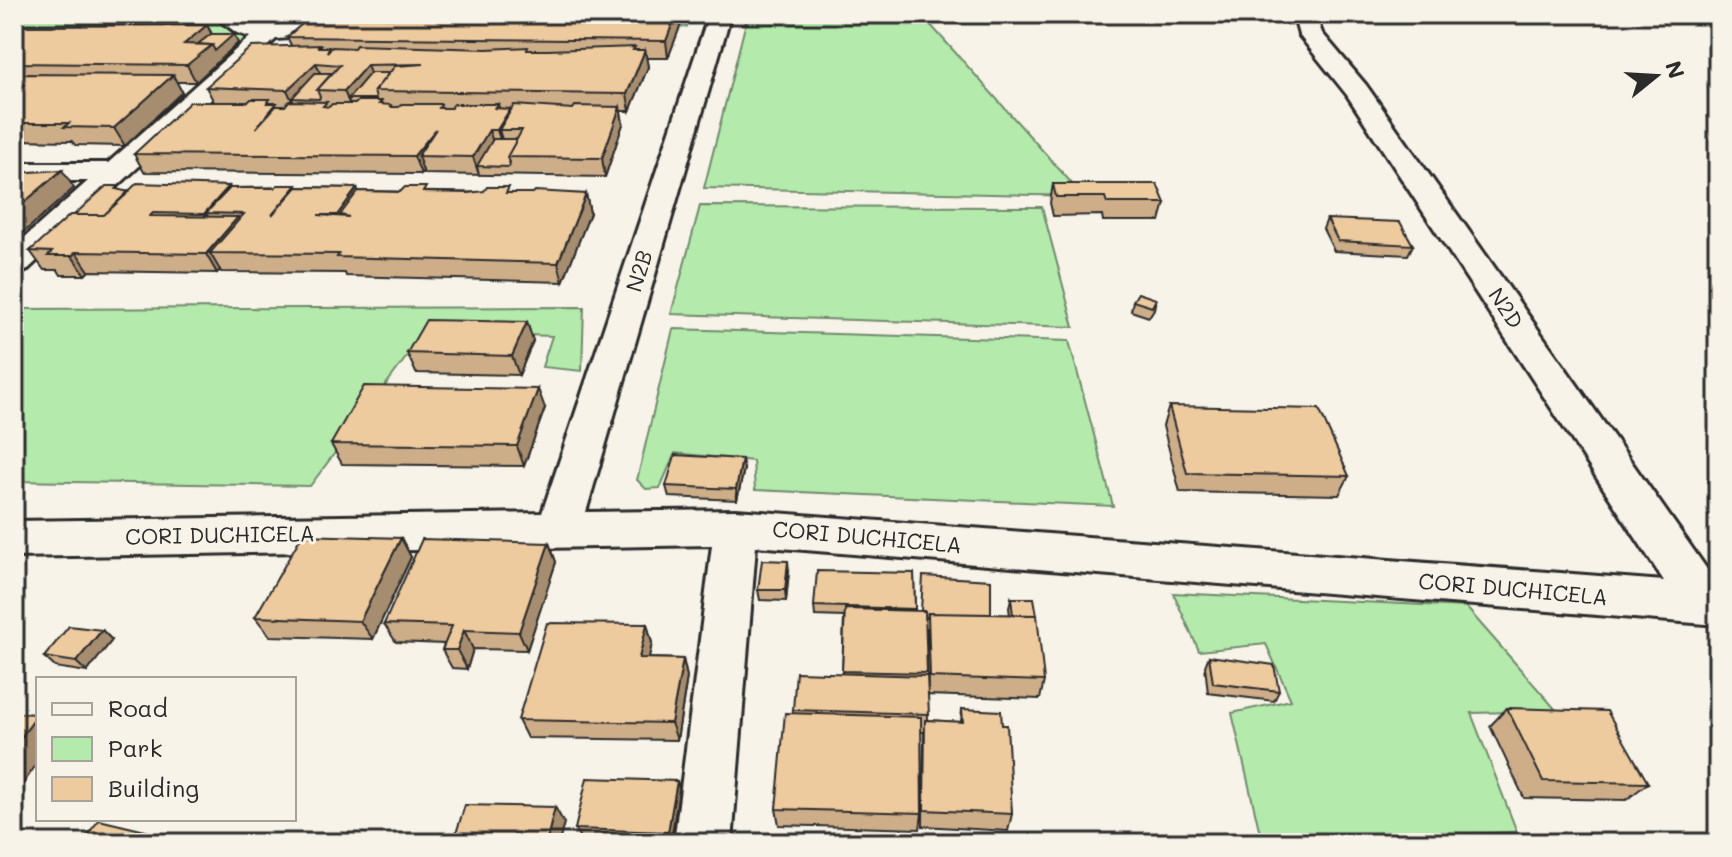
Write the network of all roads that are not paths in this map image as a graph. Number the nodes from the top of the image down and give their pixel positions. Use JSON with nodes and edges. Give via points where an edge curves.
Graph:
{"nodes":[{"id":1,"x":235,"y":14,"type":"edge"},
{"id":2,"x":338,"y":14,"type":"edge"},
{"id":3,"x":720,"y":14,"type":"edge"},
{"id":4,"x":1304,"y":14,"type":"edge"},
{"id":5,"x":270,"y":32,"type":"junction"},
{"id":6,"x":14,"y":172,"type":"edge"},
{"id":7,"x":114,"y":172,"type":"junction"},
{"id":8,"x":14,"y":264,"type":"edge"},
{"id":9,"x":736,"y":527,"type":"junction"},
{"id":10,"x":559,"y":529,"type":"junction"},
{"id":11,"x":14,"y":539,"type":"edge"},
{"id":12,"x":1712,"y":605,"type":"edge"},
{"id":13,"x":703,"y":843,"type":"edge"}],
"edges":[{"from":1,"to":5,"type":"street","via":[[234,22],[241,27]]},
{"from":2,"to":5,"type":"street"},
{"from":3,"to":10,"type":"street","name":"N2B"},
{"from":4,"to":12,"type":"street","name":"N2D","via":[[1311,35],[1357,91]]},
{"from":5,"to":7,"type":"street"},
{"from":6,"to":7,"type":"street"},
{"from":7,"to":8,"type":"street"},
{"from":9,"to":10,"type":"street","name":"CORI DUCHICELA"},
{"from":9,"to":12,"type":"street","name":"CORI DUCHICELA"},
{"from":9,"to":13,"type":"street"},
{"from":10,"to":11,"type":"street","name":"CORI DUCHICELA"}]}
